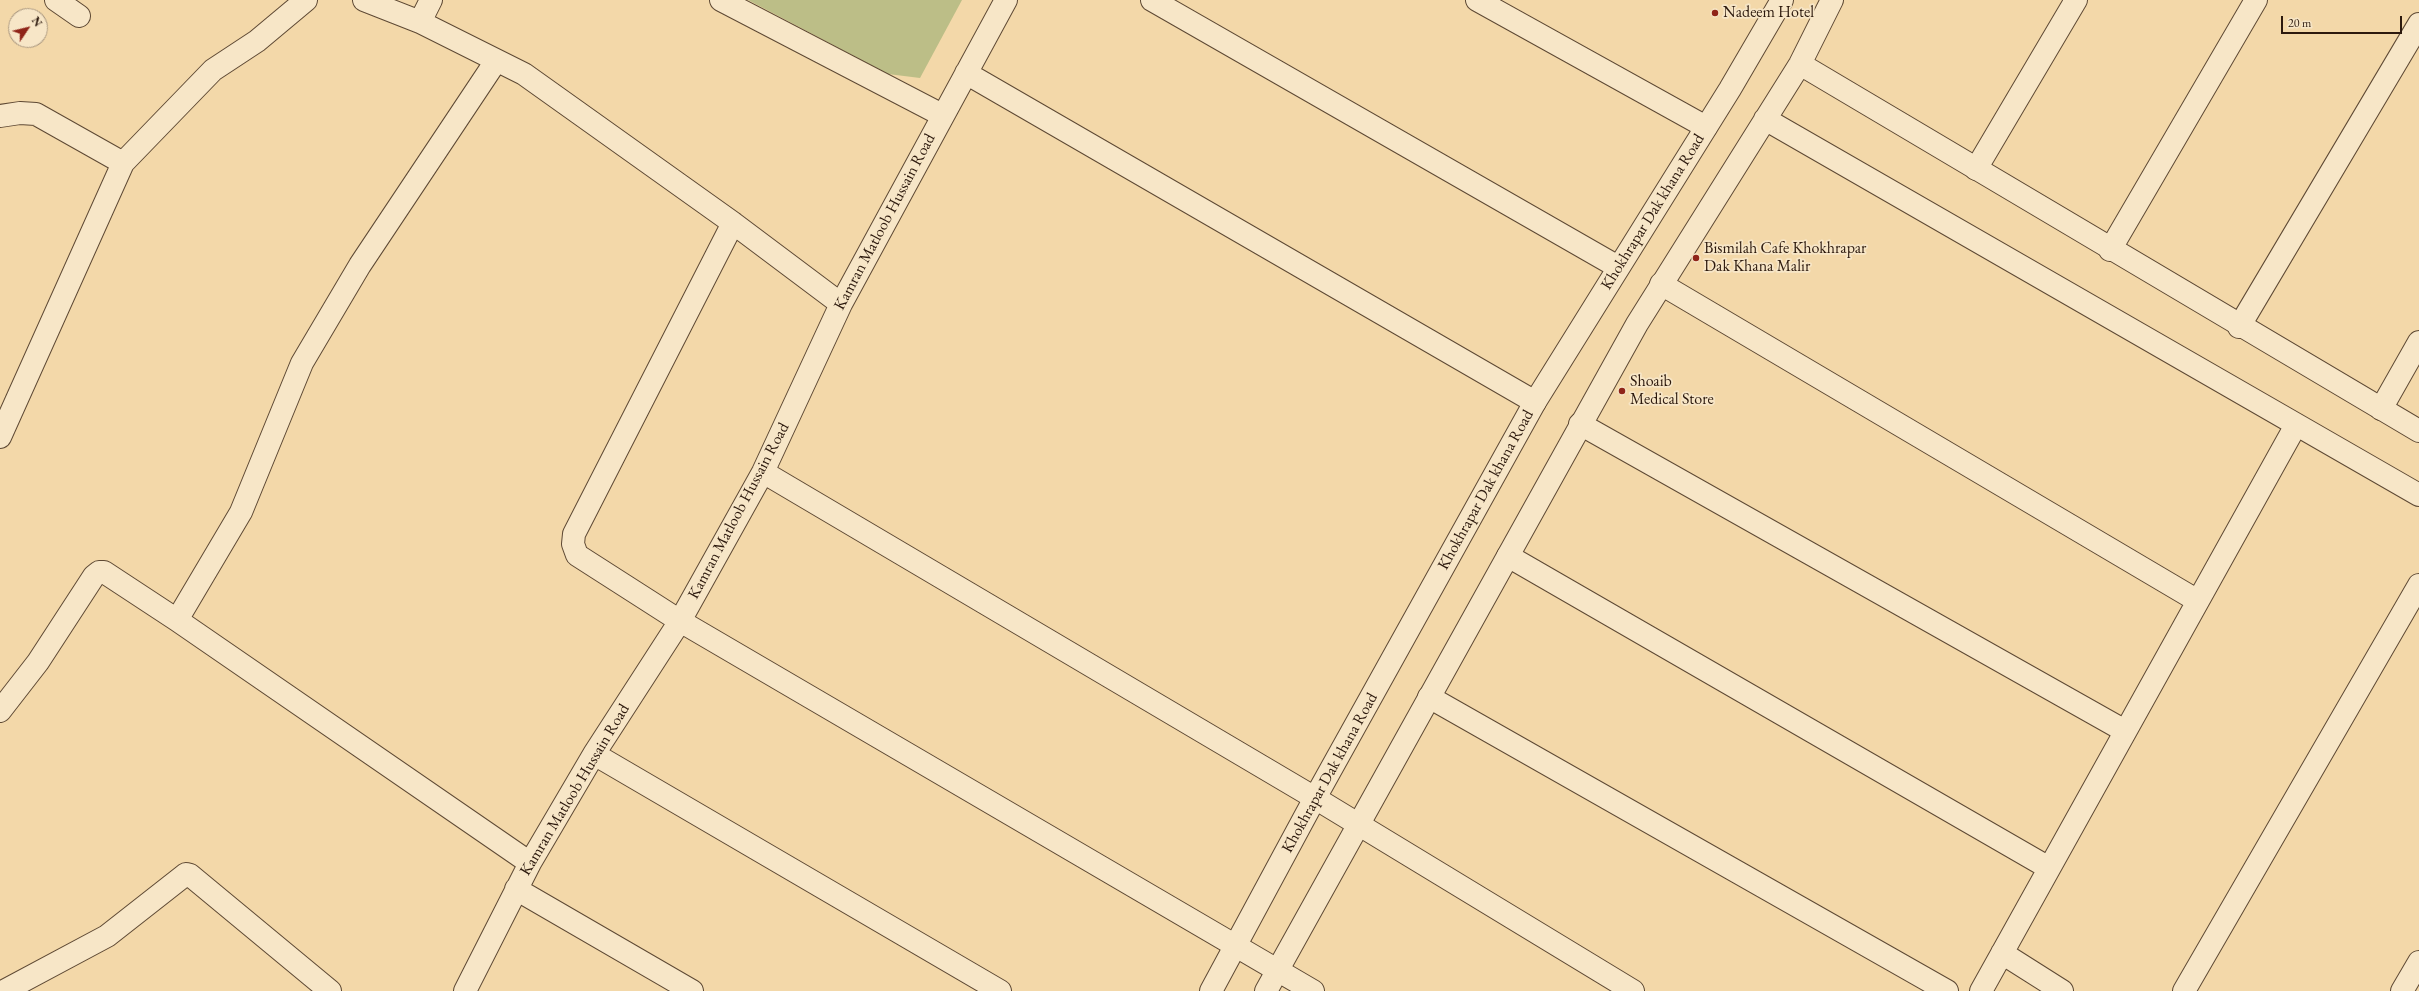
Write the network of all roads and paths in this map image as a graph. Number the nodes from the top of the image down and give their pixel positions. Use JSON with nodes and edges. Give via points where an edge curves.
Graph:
{"nodes":[{"id":1,"x":56,"y":0,"type":"edge"},
{"id":2,"x":306,"y":0,"type":"edge"},
{"id":3,"x":364,"y":0,"type":"edge"},
{"id":4,"x":431,"y":0,"type":"edge"},
{"id":5,"x":721,"y":0,"type":"edge"},
{"id":6,"x":1006,"y":0,"type":"edge"},
{"id":7,"x":1152,"y":0,"type":"edge"},
{"id":8,"x":1477,"y":0,"type":"edge"},
{"id":9,"x":1782,"y":0,"type":"edge"},
{"id":10,"x":1832,"y":0,"type":"edge"},
{"id":11,"x":2076,"y":0,"type":"edge"},
{"id":12,"x":2256,"y":0,"type":"edge"},
{"id":13,"x":79,"y":16,"type":"dead end"},
{"id":14,"x":420,"y":22,"type":"junction"},
{"id":15,"x":2419,"y":24,"type":"edge"},
{"id":16,"x":496,"y":61,"type":"junction"},
{"id":17,"x":1800,"y":64,"type":"junction"},
{"id":18,"x":966,"y":73,"type":"junction"},
{"id":19,"x":942,"y":115,"type":"junction"},
{"id":20,"x":0,"y":116,"type":"edge"},
{"id":21,"x":1765,"y":119,"type":"junction"},
{"id":22,"x":1706,"y":127,"type":"junction"},
{"id":23,"x":123,"y":163,"type":"junction"},
{"id":24,"x":1976,"y":169,"type":"junction"},
{"id":25,"x":733,"y":223,"type":"junction"},
{"id":26,"x":2110,"y":250,"type":"junction"},
{"id":27,"x":1618,"y":267,"type":"junction"},
{"id":28,"x":1661,"y":284,"type":"junction"},
{"id":29,"x":841,"y":304,"type":"junction"},
{"id":30,"x":2240,"y":327,"type":"junction"},
{"id":31,"x":2419,"y":342,"type":"edge"},
{"id":32,"x":1535,"y":402,"type":"junction"},
{"id":33,"x":2381,"y":410,"type":"junction"},
{"id":34,"x":1580,"y":424,"type":"junction"},
{"id":35,"x":2296,"y":425,"type":"junction"},
{"id":36,"x":2419,"y":432,"type":"edge"},
{"id":37,"x":0,"y":437,"type":"edge"},
{"id":38,"x":763,"y":472,"type":"junction"},
{"id":39,"x":2419,"y":495,"type":"edge"},
{"id":40,"x":1508,"y":556,"type":"junction"},
{"id":41,"x":2419,"y":585,"type":"edge"},
{"id":42,"x":2198,"y":601,"type":"junction"},
{"id":43,"x":177,"y":620,"type":"junction"},
{"id":44,"x":680,"y":621,"type":"junction"},
{"id":45,"x":1429,"y":697,"type":"junction"},
{"id":46,"x":0,"y":712,"type":"edge"},
{"id":47,"x":2125,"y":731,"type":"junction"},
{"id":48,"x":594,"y":754,"type":"junction"},
{"id":49,"x":1315,"y":798,"type":"junction"},
{"id":50,"x":1359,"y":824,"type":"junction"},
{"id":51,"x":530,"y":863,"type":"junction"},
{"id":52,"x":2049,"y":868,"type":"junction"},
{"id":53,"x":516,"y":889,"type":"junction"},
{"id":54,"x":1236,"y":946,"type":"junction"},
{"id":55,"x":2002,"y":953,"type":"junction"},
{"id":56,"x":2419,"y":962,"type":"edge"},
{"id":57,"x":1277,"y":971,"type":"junction"},
{"id":58,"x":4,"y":991,"type":"edge"},
{"id":59,"x":330,"y":991,"type":"edge"},
{"id":60,"x":465,"y":991,"type":"edge"},
{"id":61,"x":692,"y":991,"type":"edge"},
{"id":62,"x":1000,"y":991,"type":"edge"},
{"id":63,"x":1212,"y":991,"type":"edge"},
{"id":64,"x":1266,"y":991,"type":"edge"},
{"id":65,"x":1313,"y":991,"type":"edge"},
{"id":66,"x":1633,"y":991,"type":"edge"},
{"id":67,"x":1947,"y":991,"type":"edge"},
{"id":68,"x":1981,"y":991,"type":"edge"},
{"id":69,"x":2062,"y":991,"type":"edge"},
{"id":70,"x":2184,"y":991,"type":"edge"},
{"id":71,"x":2402,"y":991,"type":"edge"}],
"edges":[{"from":1,"to":13,"type":"street"},
{"from":2,"to":23,"type":"street","via":[[257,41],[213,70]]},
{"from":3,"to":14,"type":"street"},
{"from":4,"to":14,"type":"street"},
{"from":5,"to":19,"type":"street"},
{"from":6,"to":18,"type":"street","name":"Kamran Matloob Hussain Road"},
{"from":7,"to":27,"type":"street"},
{"from":8,"to":22,"type":"street"},
{"from":9,"to":22,"type":"street","name":"Khokhrapar Dak khana Road"},
{"from":10,"to":17,"type":"street"},
{"from":11,"to":24,"type":"street"},
{"from":12,"to":26,"type":"street"},
{"from":14,"to":16,"type":"street"},
{"from":15,"to":30,"type":"street"},
{"from":16,"to":25,"type":"street","via":[[524,74]]},
{"from":16,"to":43,"type":"street","via":[[360,265],[302,363],[241,512]]},
{"from":17,"to":21,"type":"street"},
{"from":17,"to":24,"type":"street"},
{"from":18,"to":19,"type":"street","name":"Kamran Matloob Hussain Road"},
{"from":18,"to":32,"type":"street"},
{"from":19,"to":29,"type":"street","name":"Kamran Matloob Hussain Road"},
{"from":20,"to":23,"type":"street","via":[[36,114]]},
{"from":21,"to":28,"type":"street"},
{"from":21,"to":35,"type":"street"},
{"from":22,"to":27,"type":"street","name":"Khokhrapar Dak khana Road"},
{"from":23,"to":37,"type":"street"},
{"from":24,"to":26,"type":"street"},
{"from":25,"to":29,"type":"street"},
{"from":25,"to":44,"type":"street","via":[[573,539],[577,555]]},
{"from":26,"to":30,"type":"street"},
{"from":27,"to":32,"type":"street","name":"Khokhrapar Dak khana Road"},
{"from":28,"to":34,"type":"street"},
{"from":28,"to":42,"type":"street"},
{"from":29,"to":38,"type":"street","name":"Kamran Matloob Hussain Road"},
{"from":30,"to":33,"type":"street"},
{"from":31,"to":33,"type":"street"},
{"from":32,"to":49,"type":"street","name":"Khokhrapar Dak khana Road"},
{"from":33,"to":36,"type":"street"},
{"from":34,"to":40,"type":"street"},
{"from":34,"to":47,"type":"street"},
{"from":35,"to":39,"type":"street"},
{"from":35,"to":42,"type":"street"},
{"from":38,"to":44,"type":"street","name":"Kamran Matloob Hussain Road"},
{"from":38,"to":49,"type":"street"},
{"from":40,"to":45,"type":"street"},
{"from":40,"to":52,"type":"street"},
{"from":41,"to":70,"type":"street"},
{"from":42,"to":47,"type":"street"},
{"from":43,"to":46,"type":"street","via":[[104,572],[99,572],[38,662]]},
{"from":43,"to":51,"type":"street"},
{"from":44,"to":48,"type":"street","name":"Kamran Matloob Hussain Road"},
{"from":44,"to":54,"type":"street"},
{"from":45,"to":50,"type":"street"},
{"from":45,"to":67,"type":"street"},
{"from":47,"to":52,"type":"street"},
{"from":48,"to":51,"type":"street","name":"Kamran Matloob Hussain Road"},
{"from":48,"to":62,"type":"street"},
{"from":49,"to":50,"type":"street"},
{"from":49,"to":54,"type":"street","name":"Khokhrapar Dak khana Road"},
{"from":50,"to":57,"type":"street"},
{"from":50,"to":66,"type":"street"},
{"from":51,"to":53,"type":"street","name":"Kamran Matloob Hussain Road"},
{"from":52,"to":55,"type":"street"},
{"from":53,"to":60,"type":"street","name":"Kamran Matloob Hussain Road"},
{"from":53,"to":61,"type":"street"},
{"from":54,"to":57,"type":"street"},
{"from":54,"to":63,"type":"street","name":"Khokhrapar Dak khana Road"},
{"from":55,"to":68,"type":"street"},
{"from":55,"to":69,"type":"street"},
{"from":56,"to":71,"type":"street"},
{"from":57,"to":64,"type":"street"},
{"from":57,"to":65,"type":"street"},
{"from":58,"to":59,"type":"street","via":[[107,936],[186,874]]}]}
